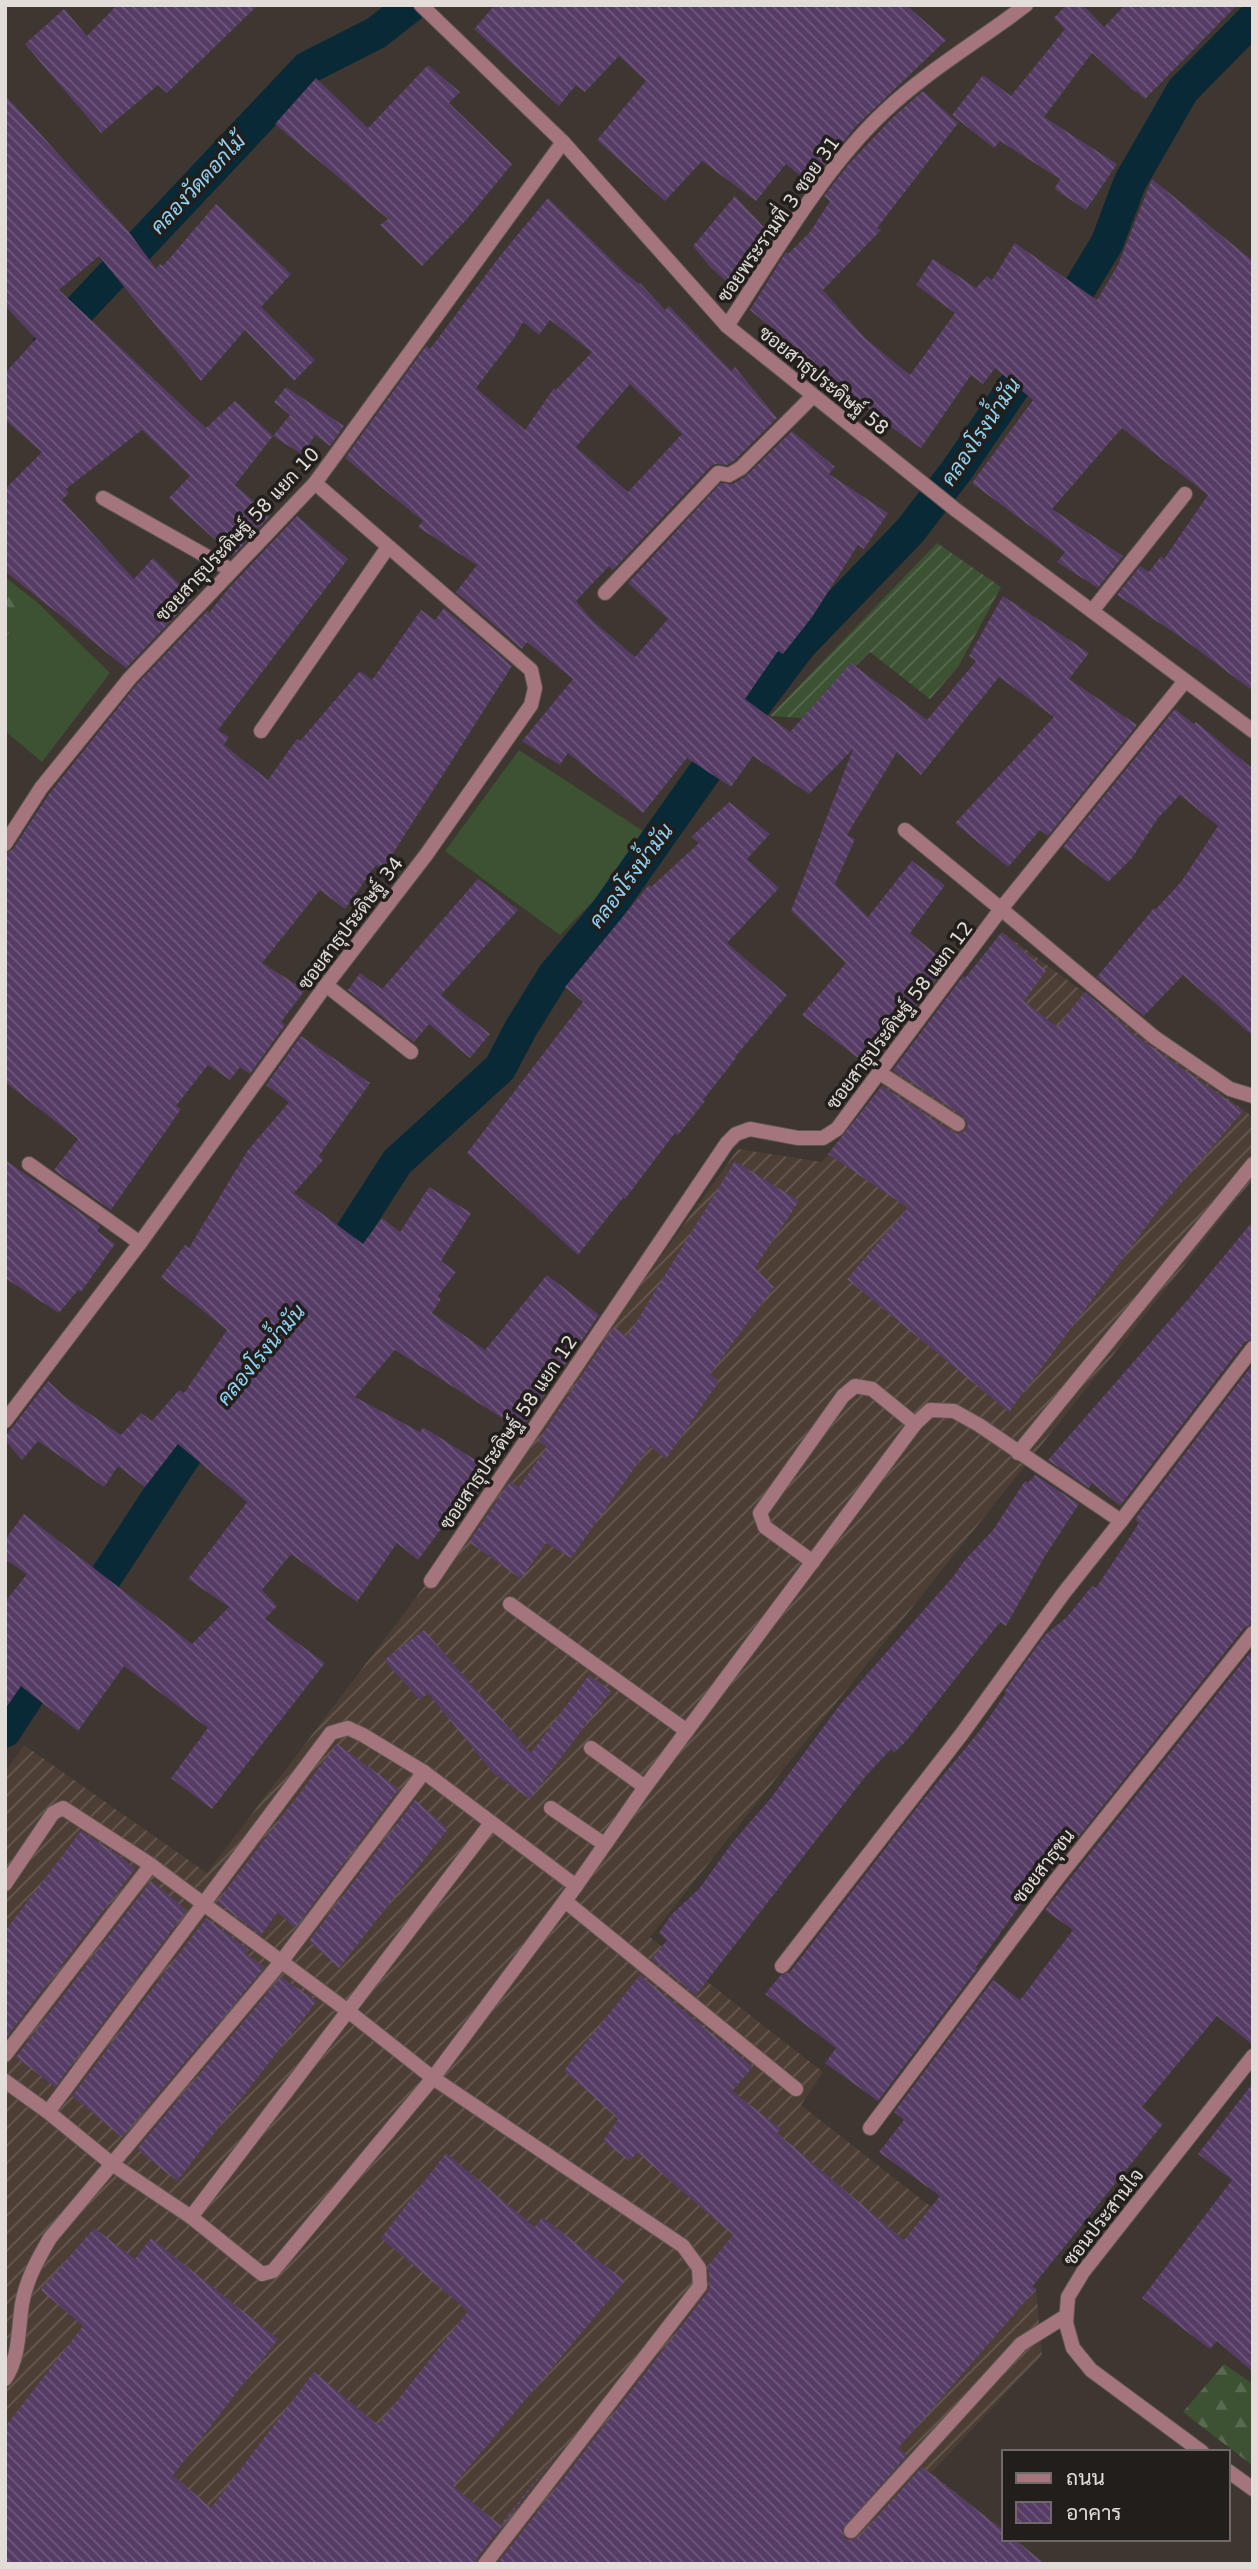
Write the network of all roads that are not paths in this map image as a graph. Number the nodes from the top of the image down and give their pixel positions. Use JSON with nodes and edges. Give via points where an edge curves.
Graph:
{"nodes":[{"id":1,"x":421,"y":5,"type":"edge"},
{"id":2,"x":1026,"y":5,"type":"edge"},
{"id":3,"x":563,"y":142,"type":"junction"},
{"id":4,"x":727,"y":326,"type":"junction"},
{"id":5,"x":812,"y":397,"type":"junction"},
{"id":6,"x":315,"y":483,"type":"junction"},
{"id":7,"x":1185,"y":494,"type":"dead end"},
{"id":8,"x":103,"y":498,"type":"dead end"},
{"id":9,"x":387,"y":547,"type":"junction"},
{"id":10,"x":231,"y":570,"type":"junction"},
{"id":11,"x":605,"y":593,"type":"dead end"},
{"id":12,"x":1092,"y":611,"type":"junction"},
{"id":13,"x":1185,"y":681,"type":"junction"},
{"id":14,"x":261,"y":731,"type":"dead end"},
{"id":15,"x":1253,"y":731,"type":"edge"},
{"id":16,"x":905,"y":830,"type":"dead end"},
{"id":17,"x":5,"y":844,"type":"edge"},
{"id":18,"x":1001,"y":909,"type":"junction"},
{"id":19,"x":326,"y":985,"type":"junction"},
{"id":20,"x":411,"y":1052,"type":"dead end"},
{"id":21,"x":880,"y":1073,"type":"junction"},
{"id":22,"x":1253,"y":1096,"type":"edge"},
{"id":23,"x":958,"y":1125,"type":"dead end"},
{"id":24,"x":29,"y":1164,"type":"dead end"},
{"id":25,"x":1253,"y":1164,"type":"edge"},
{"id":26,"x":139,"y":1243,"type":"junction"},
{"id":27,"x":1253,"y":1348,"type":"edge"},
{"id":28,"x":5,"y":1421,"type":"edge"},
{"id":29,"x":915,"y":1424,"type":"junction"},
{"id":30,"x":1018,"y":1453,"type":"junction"},
{"id":31,"x":1121,"y":1521,"type":"junction"},
{"id":32,"x":813,"y":1562,"type":"junction"},
{"id":33,"x":432,"y":1581,"type":"dead end"},
{"id":34,"x":510,"y":1604,"type":"dead end"},
{"id":35,"x":1253,"y":1633,"type":"edge"},
{"id":36,"x":687,"y":1731,"type":"junction"},
{"id":37,"x":590,"y":1748,"type":"dead end"},
{"id":38,"x":424,"y":1772,"type":"junction"},
{"id":39,"x":645,"y":1787,"type":"junction"},
{"id":40,"x":551,"y":1808,"type":"dead end"},
{"id":41,"x":491,"y":1823,"type":"junction"},
{"id":42,"x":604,"y":1844,"type":"junction"},
{"id":43,"x":151,"y":1865,"type":"junction"},
{"id":44,"x":5,"y":1884,"type":"edge"},
{"id":45,"x":576,"y":1886,"type":"junction"},
{"id":46,"x":565,"y":1901,"type":"junction"},
{"id":47,"x":203,"y":1904,"type":"junction"},
{"id":48,"x":281,"y":1962,"type":"junction"},
{"id":49,"x":782,"y":1966,"type":"dead end"},
{"id":50,"x":348,"y":2011,"type":"junction"},
{"id":51,"x":5,"y":2055,"type":"edge"},
{"id":52,"x":1253,"y":2056,"type":"edge"},
{"id":53,"x":433,"y":2078,"type":"junction"},
{"id":54,"x":5,"y":2081,"type":"edge"},
{"id":55,"x":796,"y":2089,"type":"dead end"},
{"id":56,"x":48,"y":2112,"type":"junction"},
{"id":57,"x":870,"y":2128,"type":"dead end"},
{"id":58,"x":112,"y":2164,"type":"junction"},
{"id":59,"x":191,"y":2217,"type":"junction"},
{"id":60,"x":1066,"y":2315,"type":"junction"},
{"id":61,"x":5,"y":2379,"type":"edge"},
{"id":62,"x":1199,"y":2450,"type":"edge"},
{"id":63,"x":1230,"y":2472,"type":"edge"},
{"id":64,"x":1253,"y":2489,"type":"edge"},
{"id":65,"x":851,"y":2531,"type":"dead end"},
{"id":66,"x":485,"y":2564,"type":"edge"}],
"edges":[{"from":1,"to":3,"type":"street","name":"ซอยสาธุประดิษฐ์ 58"},
{"from":2,"to":4,"type":"street","name":"ซอยพระรามที่ 3 ซอย 31","via":[[885,111],[841,159]]},
{"from":3,"to":4,"type":"street","name":"ซอยสาธุประดิษฐ์ 58"},
{"from":3,"to":6,"type":"street","name":"ซอยสาธุประดิษฐ์ 58 แยก 10"},
{"from":4,"to":5,"type":"street","name":"ซอยสาธุประดิษฐ์ 58"},
{"from":5,"to":11,"type":"street","via":[[741,468],[729,475],[718,473]]},
{"from":5,"to":12,"type":"street","name":"ซอยสาธุประดิษฐ์ 58"},
{"from":6,"to":9,"type":"street","name":"ซอยสาธุประดิษฐ์ 34"},
{"from":6,"to":10,"type":"street","name":"ซอยสาธุประดิษฐ์ 58 แยก 10"},
{"from":7,"to":12,"type":"street"},
{"from":8,"to":10,"type":"street"},
{"from":9,"to":14,"type":"street"},
{"from":9,"to":19,"type":"street","name":"ซอยสาธุประดิษฐ์ 34","via":[[531,670],[535,688],[531,705],[426,855]]},
{"from":10,"to":17,"type":"street","name":"ซอยสาธุประดิษฐ์ 58 แยก 10","via":[[130,678],[41,788]]},
{"from":12,"to":13,"type":"street","name":"ซอยสาธุประดิษฐ์ 58"},
{"from":13,"to":15,"type":"street","name":"ซอยสาธุประดิษฐ์ 58"},
{"from":13,"to":18,"type":"street","name":"ซอยสาธุประดิษฐ์ 58 แยก 12"},
{"from":16,"to":18,"type":"street"},
{"from":18,"to":21,"type":"street","name":"ซอยสาธุประดิษฐ์ 58 แยก 12"},
{"from":18,"to":22,"type":"street","via":[[1154,1037],[1230,1089]]},
{"from":19,"to":20,"type":"street"},
{"from":19,"to":26,"type":"street","name":"ซอยสาธุประดิษฐ์ 34"},
{"from":21,"to":23,"type":"street"},
{"from":21,"to":33,"type":"street","name":"ซอยสาธุประดิษฐ์ 58 แยก 12","via":[[837,1129],[823,1138],[750,1129],[736,1133],[727,1143]]},
{"from":24,"to":26,"type":"street"},
{"from":25,"to":30,"type":"street"},
{"from":26,"to":28,"type":"street","name":"ซอยสาธุประดิษฐ์ 34"},
{"from":27,"to":31,"type":"street"},
{"from":29,"to":30,"type":"street","via":[[930,1410],[954,1411]]},
{"from":29,"to":32,"type":"street"},
{"from":29,"to":32,"type":"street","via":[[872,1389],[855,1386],[843,1396],[760,1513],[765,1527]]},
{"from":30,"to":31,"type":"street"},
{"from":31,"to":49,"type":"street"},
{"from":32,"to":36,"type":"street"},
{"from":34,"to":36,"type":"street"},
{"from":35,"to":57,"type":"street","name":"ซอยสาธุชน","via":[[1056,1880]]},
{"from":36,"to":39,"type":"street"},
{"from":37,"to":39,"type":"street"},
{"from":38,"to":41,"type":"street"},
{"from":38,"to":47,"type":"street","via":[[348,1728],[331,1733]]},
{"from":38,"to":48,"type":"street"},
{"from":39,"to":42,"type":"street"},
{"from":40,"to":42,"type":"street"},
{"from":41,"to":45,"type":"street"},
{"from":41,"to":50,"type":"street"},
{"from":42,"to":45,"type":"street"},
{"from":43,"to":44,"type":"street","via":[[63,1808],[53,1813]]},
{"from":43,"to":47,"type":"street"},
{"from":43,"to":51,"type":"street"},
{"from":45,"to":46,"type":"street"},
{"from":46,"to":53,"type":"street"},
{"from":46,"to":55,"type":"street"},
{"from":47,"to":48,"type":"street"},
{"from":47,"to":56,"type":"street"},
{"from":48,"to":50,"type":"street"},
{"from":48,"to":58,"type":"street"},
{"from":50,"to":53,"type":"street"},
{"from":50,"to":59,"type":"street"},
{"from":52,"to":60,"type":"street","name":"ซอนประสานใจ","via":[[1083,2272],[1068,2297]]},
{"from":53,"to":59,"type":"street","via":[[268,2274],[262,2274]]},
{"from":53,"to":66,"type":"street","via":[[683,2246],[699,2268],[700,2286]]},
{"from":54,"to":56,"type":"street"},
{"from":56,"to":58,"type":"street"},
{"from":58,"to":59,"type":"street"},
{"from":58,"to":61,"type":"street","via":[[50,2238],[32,2271]]},
{"from":60,"to":62,"type":"street","via":[[1073,2348],[1091,2370]]},
{"from":60,"to":65,"type":"street","via":[[1021,2344]]},
{"from":63,"to":64,"type":"street"}]}
